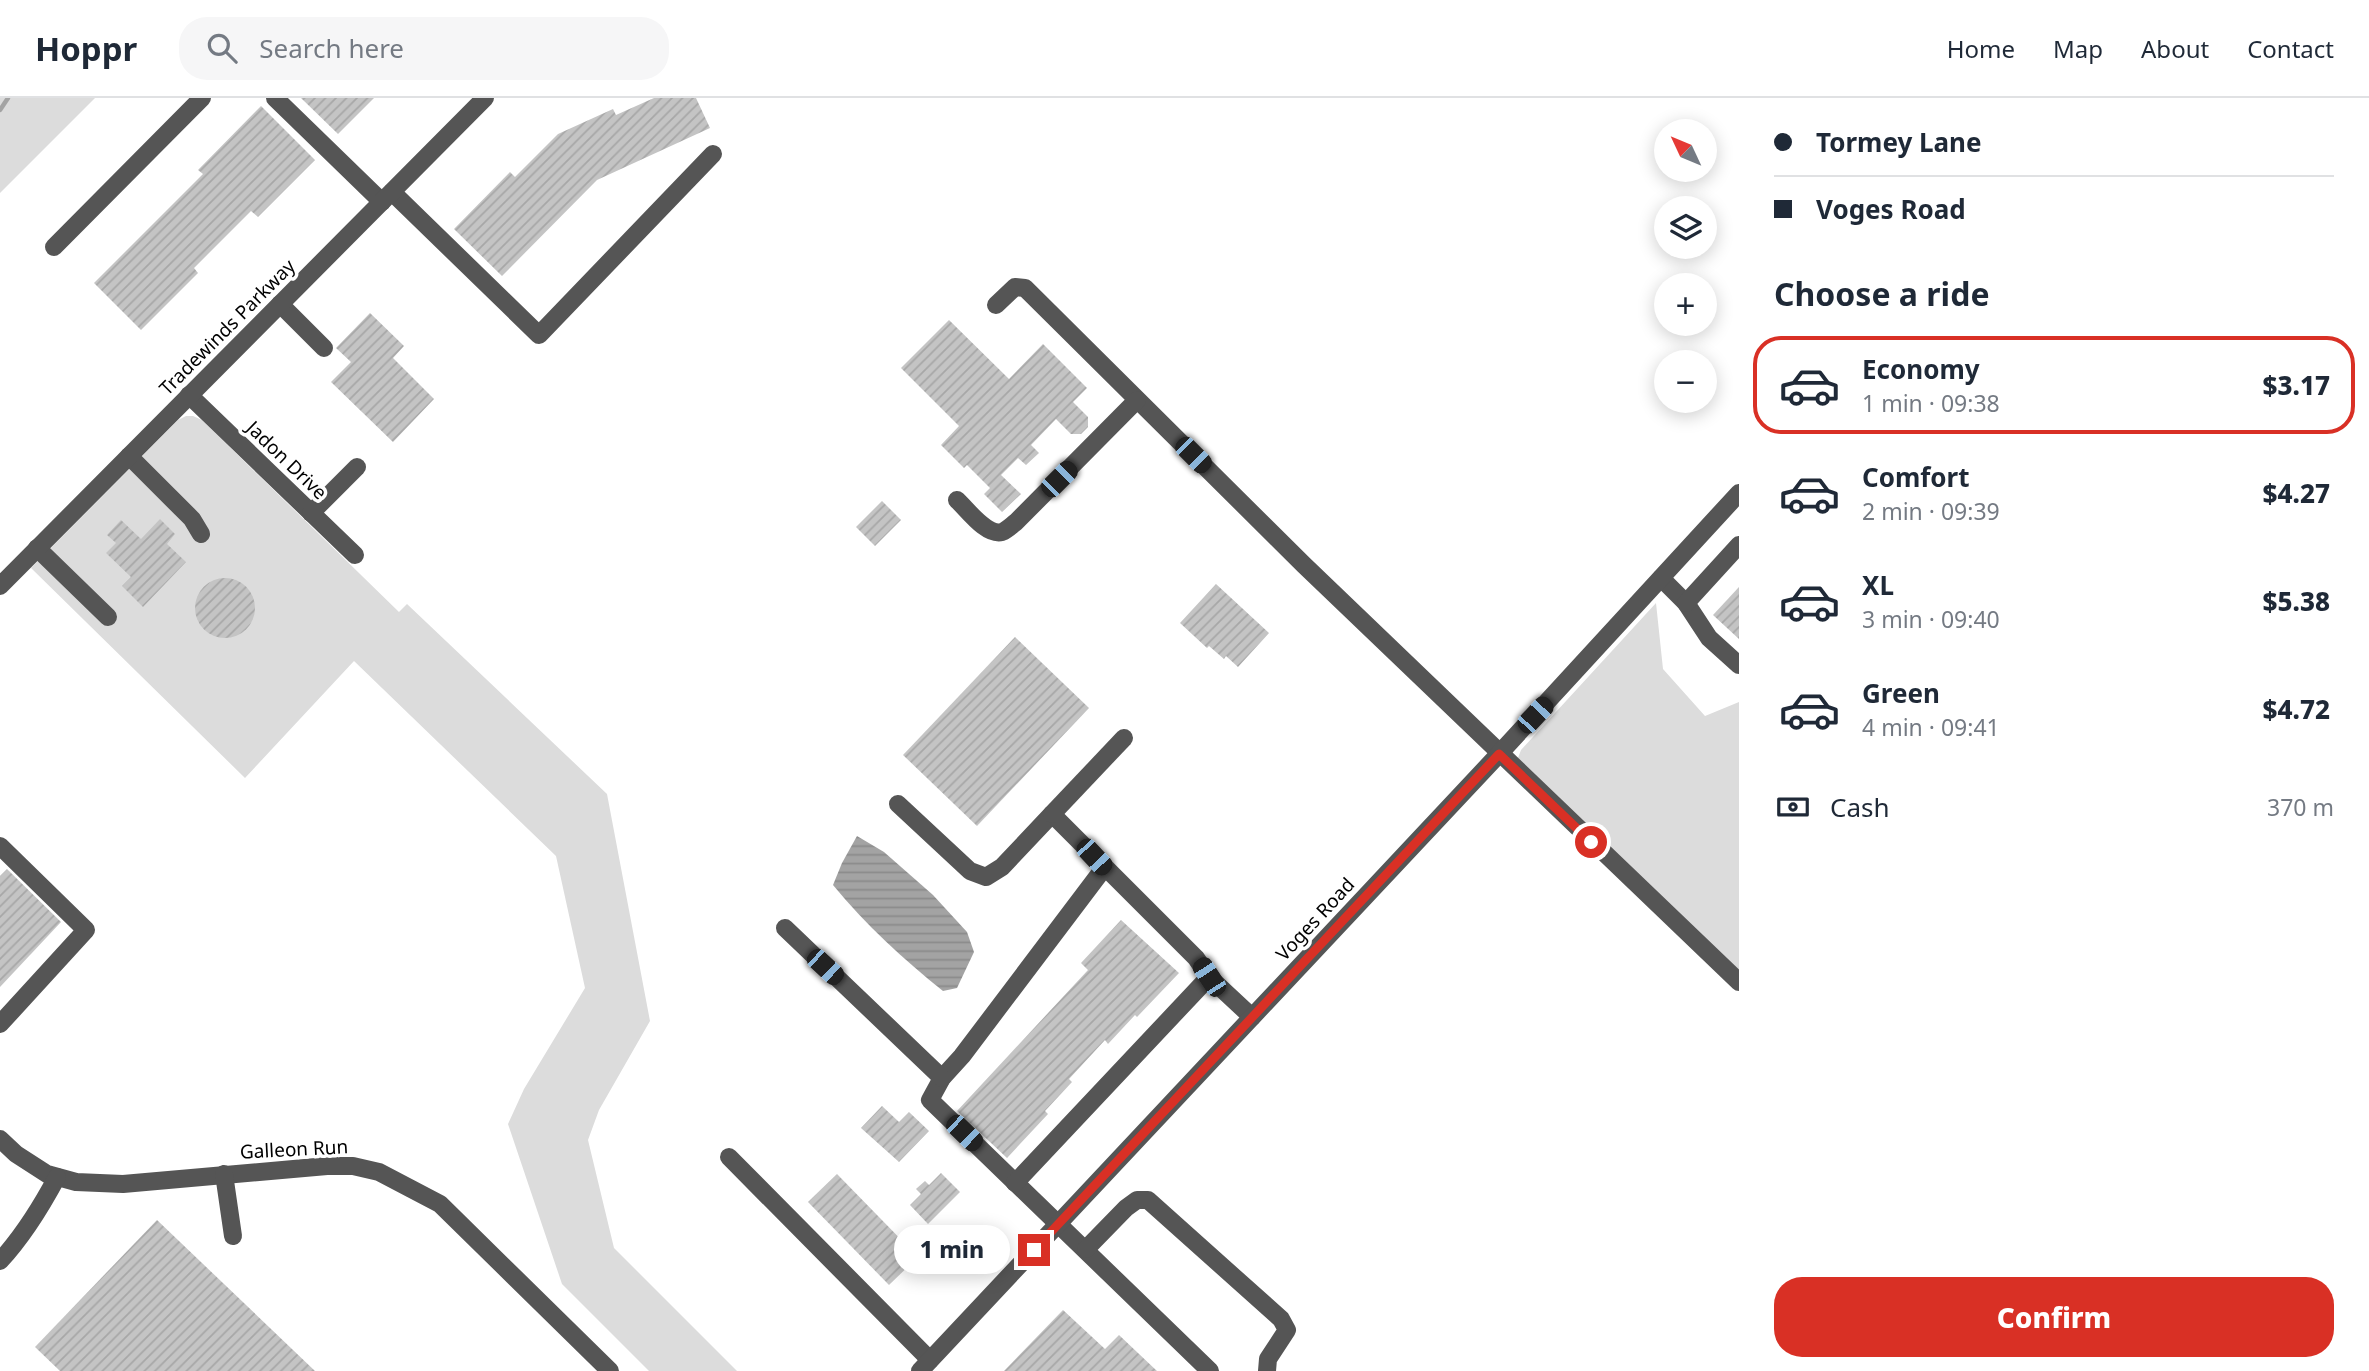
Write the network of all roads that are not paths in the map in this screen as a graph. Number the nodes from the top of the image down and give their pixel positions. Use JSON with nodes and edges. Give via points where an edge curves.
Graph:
{"nodes":[{"id":1,"x":202,"y":98,"type":"edge"},
{"id":2,"x":275,"y":98,"type":"edge"},
{"id":3,"x":485,"y":98,"type":"edge"},
{"id":4,"x":713,"y":154,"type":"dead end"},
{"id":5,"x":387,"y":197,"type":"junction"},
{"id":6,"x":54,"y":247,"type":"dead end"},
{"id":7,"x":280,"y":304,"type":"junction"},
{"id":8,"x":996,"y":306,"type":"dead end"},
{"id":9,"x":324,"y":348,"type":"dead end"},
{"id":10,"x":189,"y":395,"type":"junction"},
{"id":11,"x":1137,"y":400,"type":"junction"},
{"id":12,"x":129,"y":456,"type":"junction"},
{"id":13,"x":357,"y":467,"type":"dead end"},
{"id":14,"x":1739,"y":494,"type":"edge"},
{"id":15,"x":957,"y":499,"type":"dead end"},
{"id":16,"x":311,"y":513,"type":"junction"},
{"id":17,"x":201,"y":534,"type":"dead end"},
{"id":18,"x":1739,"y":545,"type":"edge"},
{"id":19,"x":37,"y":548,"type":"junction"},
{"id":20,"x":355,"y":555,"type":"dead end"},
{"id":21,"x":1661,"y":578,"type":"junction"},
{"id":22,"x":0,"y":586,"type":"edge"},
{"id":23,"x":1686,"y":603,"type":"junction"},
{"id":24,"x":108,"y":617,"type":"dead end"},
{"id":25,"x":1739,"y":665,"type":"edge"},
{"id":26,"x":1124,"y":738,"type":"dead end"},
{"id":27,"x":1499,"y":754,"type":"junction"},
{"id":28,"x":898,"y":804,"type":"dead end"},
{"id":29,"x":1052,"y":814,"type":"junction"},
{"id":30,"x":0,"y":846,"type":"edge"},
{"id":31,"x":1104,"y":868,"type":"junction"},
{"id":32,"x":785,"y":928,"type":"dead end"},
{"id":33,"x":1209,"y":977,"type":"junction"},
{"id":34,"x":1739,"y":982,"type":"edge"},
{"id":35,"x":1252,"y":1017,"type":"junction"},
{"id":36,"x":0,"y":1024,"type":"edge"},
{"id":37,"x":942,"y":1078,"type":"junction"},
{"id":38,"x":0,"y":1139,"type":"edge"},
{"id":39,"x":729,"y":1157,"type":"dead end"},
{"id":40,"x":224,"y":1174,"type":"junction"},
{"id":41,"x":57,"y":1177,"type":"junction"},
{"id":42,"x":1015,"y":1183,"type":"junction"},
{"id":43,"x":1059,"y":1223,"type":"junction"},
{"id":44,"x":233,"y":1236,"type":"dead end"},
{"id":45,"x":1086,"y":1249,"type":"junction"},
{"id":46,"x":0,"y":1261,"type":"edge"},
{"id":47,"x":925,"y":1366,"type":"edge"},
{"id":48,"x":610,"y":1371,"type":"edge"},
{"id":49,"x":1210,"y":1371,"type":"edge"},
{"id":50,"x":1267,"y":1371,"type":"edge"}],
"edges":[{"from":1,"to":6,"type":"street"},
{"from":2,"to":5,"type":"street"},
{"from":3,"to":5,"type":"street","name":"Tradewinds Parkway"},
{"from":4,"to":5,"type":"street","via":[[538,335]]},
{"from":5,"to":7,"type":"street","name":"Tradewinds Parkway"},
{"from":7,"to":9,"type":"street"},
{"from":7,"to":10,"type":"street","name":"Tradewinds Parkway"},
{"from":8,"to":11,"type":"street","via":[[1015,287],[1024,288]]},
{"from":10,"to":12,"type":"street","name":"Tradewinds Parkway"},
{"from":10,"to":16,"type":"street","name":"Jadon Drive"},
{"from":11,"to":15,"type":"street","via":[[1004,532],[988,529]]},
{"from":11,"to":27,"type":"street"},
{"from":12,"to":17,"type":"street","via":[[192,519]]},
{"from":12,"to":19,"type":"street","name":"Tradewinds Parkway"},
{"from":13,"to":16,"type":"street"},
{"from":14,"to":21,"type":"street","name":"Voges Road"},
{"from":16,"to":20,"type":"street","name":"Jadon Drive"},
{"from":18,"to":23,"type":"street"},
{"from":19,"to":22,"type":"street","name":"Tradewinds Parkway"},
{"from":19,"to":24,"type":"street"},
{"from":21,"to":23,"type":"street"},
{"from":21,"to":27,"type":"street","name":"Voges Road"},
{"from":23,"to":25,"type":"street","via":[[1709,638]]},
{"from":26,"to":29,"type":"street"},
{"from":27,"to":34,"type":"street"},
{"from":27,"to":35,"type":"street","name":"Voges Road"},
{"from":28,"to":29,"type":"street","via":[[970,871],[986,877],[1002,867]]},
{"from":29,"to":31,"type":"street"},
{"from":30,"to":36,"type":"street","via":[[86,930]]},
{"from":31,"to":33,"type":"street","via":[[1196,958]]},
{"from":31,"to":37,"type":"street"},
{"from":32,"to":37,"type":"street"},
{"from":33,"to":35,"type":"street"},
{"from":33,"to":42,"type":"street"},
{"from":35,"to":43,"type":"street","name":"Voges Road"},
{"from":37,"to":42,"type":"street","via":[[930,1100]]},
{"from":38,"to":41,"type":"street","name":"Galleon Run","via":[[16,1154]]},
{"from":39,"to":47,"type":"street"},
{"from":40,"to":41,"type":"street","name":"Galleon Run","via":[[123,1184]]},
{"from":40,"to":44,"type":"street"},
{"from":40,"to":48,"type":"street","name":"Galleon Run","via":[[353,1166],[405,1184],[440,1204]]},
{"from":41,"to":46,"type":"street","via":[[37,1214]]},
{"from":42,"to":43,"type":"street"},
{"from":43,"to":45,"type":"street"},
{"from":43,"to":47,"type":"street","name":"Voges Road"},
{"from":45,"to":49,"type":"street"},
{"from":45,"to":50,"type":"street","via":[[1126,1208],[1137,1200],[1148,1200],[1281,1319],[1287,1330],[1268,1359]]}]}
